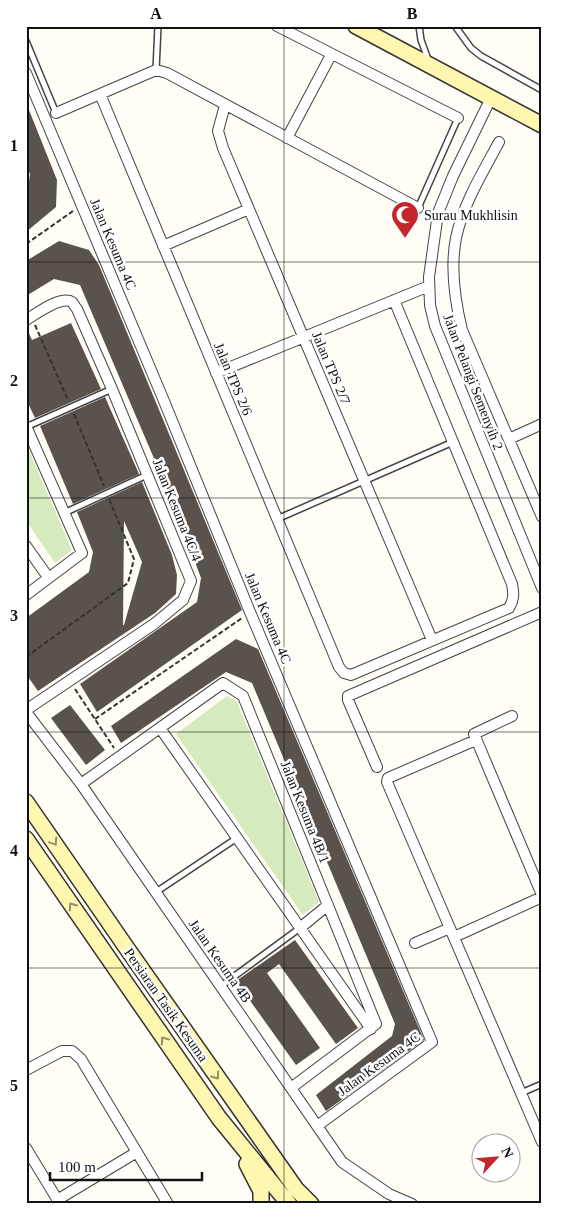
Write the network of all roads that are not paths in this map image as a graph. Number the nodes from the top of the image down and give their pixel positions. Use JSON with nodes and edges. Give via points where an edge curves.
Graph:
{"nodes":[{"id":1,"x":158,"y":26,"type":"edge"},
{"id":2,"x":277,"y":26,"type":"edge"},
{"id":3,"x":356,"y":26,"type":"edge"},
{"id":4,"x":419,"y":26,"type":"edge"},
{"id":5,"x":455,"y":26,"type":"edge"},
{"id":6,"x":26,"y":41,"type":"edge"},
{"id":7,"x":331,"y":55,"type":"junction"},
{"id":8,"x":431,"y":66,"type":"junction"},
{"id":9,"x":156,"y":70,"type":"junction"},
{"id":10,"x":26,"y":73,"type":"edge"},
{"id":11,"x":542,"y":90,"type":"edge"},
{"id":12,"x":100,"y":94,"type":"junction"},
{"id":13,"x":491,"y":98,"type":"junction"},
{"id":14,"x":225,"y":105,"type":"junction"},
{"id":15,"x":56,"y":113,"type":"joint"},
{"id":16,"x":458,"y":118,"type":"joint"},
{"id":17,"x":542,"y":125,"type":"edge"},
{"id":18,"x":287,"y":138,"type":"junction"},
{"id":19,"x":498,"y":142,"type":"dead end"},
{"id":20,"x":249,"y":208,"type":"junction"},
{"id":21,"x":418,"y":208,"type":"joint"},
{"id":22,"x":163,"y":246,"type":"junction"},
{"id":23,"x":429,"y":286,"type":"junction"},
{"id":24,"x":394,"y":300,"type":"junction"},
{"id":25,"x":28,"y":315,"type":"edge"},
{"id":26,"x":303,"y":338,"type":"junction"},
{"id":27,"x":216,"y":373,"type":"junction"},
{"id":28,"x":112,"y":389,"type":"junction"},
{"id":29,"x":542,"y":424,"type":"edge"},
{"id":30,"x":26,"y":426,"type":"edge"},
{"id":31,"x":509,"y":439,"type":"junction"},
{"id":32,"x":453,"y":442,"type":"junction"},
{"id":33,"x":147,"y":474,"type":"junction"},
{"id":34,"x":364,"y":481,"type":"junction"},
{"id":35,"x":64,"y":513,"type":"junction"},
{"id":36,"x":542,"y":517,"type":"edge"},
{"id":37,"x":277,"y":519,"type":"junction"},
{"id":38,"x":26,"y":546,"type":"edge"},
{"id":39,"x":48,"y":577,"type":"junction"},
{"id":40,"x":542,"y":588,"type":"edge"},
{"id":41,"x":26,"y":594,"type":"edge"},
{"id":42,"x":542,"y":612,"type":"edge"},
{"id":43,"x":432,"y":640,"type":"junction"},
{"id":44,"x":26,"y":711,"type":"edge"},
{"id":45,"x":512,"y":716,"type":"dead end"},
{"id":46,"x":160,"y":728,"type":"junction"},
{"id":47,"x":476,"y":740,"type":"junction"},
{"id":48,"x":377,"y":767,"type":"dead end"},
{"id":49,"x":81,"y":784,"type":"junction"},
{"id":50,"x":26,"y":802,"type":"edge"},
{"id":51,"x":237,"y":838,"type":"junction"},
{"id":52,"x":26,"y":839,"type":"edge"},
{"id":53,"x":156,"y":892,"type":"junction"},
{"id":54,"x":542,"y":896,"type":"edge"},
{"id":55,"x":328,"y":906,"type":"junction"},
{"id":56,"x":300,"y":928,"type":"junction"},
{"id":57,"x":452,"y":933,"type":"junction"},
{"id":58,"x":415,"y":943,"type":"dead end"},
{"id":59,"x":221,"y":986,"type":"junction"},
{"id":60,"x":371,"y":1029,"type":"junction"},
{"id":61,"x":26,"y":1070,"type":"edge"},
{"id":62,"x":542,"y":1084,"type":"edge"},
{"id":63,"x":291,"y":1088,"type":"junction"},
{"id":64,"x":521,"y":1093,"type":"junction"},
{"id":65,"x":219,"y":1118,"type":"junction"},
{"id":66,"x":317,"y":1126,"type":"junction"},
{"id":67,"x":542,"y":1142,"type":"edge"},
{"id":68,"x":26,"y":1148,"type":"edge"},
{"id":69,"x":137,"y":1152,"type":"junction"},
{"id":70,"x":304,"y":1199,"type":"edge"},
{"id":71,"x":59,"y":1202,"type":"edge"},
{"id":72,"x":287,"y":1203,"type":"edge"},
{"id":73,"x":168,"y":1204,"type":"edge"},
{"id":74,"x":261,"y":1204,"type":"edge"},
{"id":75,"x":412,"y":1204,"type":"edge"}],
"edges":[{"from":1,"to":9,"type":"lane"},
{"from":2,"to":7,"type":"street"},
{"from":3,"to":8,"type":"street"},
{"from":4,"to":8,"type":"lane"},
{"from":5,"to":11,"type":"lane","via":[[481,56]]},
{"from":6,"to":15,"type":"lane"},
{"from":7,"to":16,"type":"street"},
{"from":7,"to":18,"type":"street"},
{"from":8,"to":13,"type":"street"},
{"from":9,"to":12,"type":"street"},
{"from":9,"to":14,"type":"street"},
{"from":10,"to":66,"type":"street","name":"Jalan Kesuma 4C","via":[[432,1042]]},
{"from":12,"to":15,"type":"street"},
{"from":12,"to":22,"type":"street","name":"Jalan TPS 2/6"},
{"from":13,"to":17,"type":"street"},
{"from":13,"to":23,"type":"street","name":"Jalan Pelangi Semenyih 2","via":[[438,213]]},
{"from":14,"to":18,"type":"street"},
{"from":14,"to":20,"type":"street","name":"Jalan TPS 2/7","via":[[218,131]]},
{"from":16,"to":21,"type":"lane"},
{"from":18,"to":21,"type":"street"},
{"from":19,"to":31,"type":"street","via":[[466,208],[456,238],[454,276],[456,307],[462,330]]},
{"from":20,"to":22,"type":"street"},
{"from":20,"to":26,"type":"street","name":"Jalan TPS 2/7"},
{"from":22,"to":27,"type":"street","name":"Jalan TPS 2/6"},
{"from":23,"to":24,"type":"street"},
{"from":23,"to":40,"type":"street","name":"Jalan Pelangi Semenyih 2","via":[[435,326]]},
{"from":24,"to":26,"type":"street"},
{"from":24,"to":32,"type":"street"},
{"from":25,"to":28,"type":"street","name":"Jalan Kesuma 4C/4","via":[[65,300],[72,303]]},
{"from":26,"to":27,"type":"street"},
{"from":26,"to":34,"type":"street","name":"Jalan TPS 2/7"},
{"from":27,"to":37,"type":"street","name":"Jalan TPS 2/6"},
{"from":28,"to":30,"type":"lane"},
{"from":28,"to":33,"type":"street","name":"Jalan Kesuma 4C/4"},
{"from":29,"to":31,"type":"street"},
{"from":30,"to":35,"type":"street"},
{"from":31,"to":36,"type":"street"},
{"from":32,"to":34,"type":"lane"},
{"from":32,"to":43,"type":"street","via":[[514,593],[509,608]]},
{"from":33,"to":35,"type":"lane"},
{"from":33,"to":44,"type":"street","name":"Jalan Kesuma 4C/4","via":[[191,581],[183,600],[154,624]]},
{"from":34,"to":37,"type":"lane"},
{"from":34,"to":43,"type":"street","name":"Jalan TPS 2/7"},
{"from":35,"to":39,"type":"street","via":[[82,553]]},
{"from":37,"to":43,"type":"street","name":"Jalan TPS 2/6","via":[[344,673],[351,675]]},
{"from":38,"to":39,"type":"street"},
{"from":39,"to":41,"type":"street"},
{"from":42,"to":48,"type":"street","via":[[348,696]]},
{"from":44,"to":49,"type":"street","name":"Jalan Kesuma 4B"},
{"from":45,"to":47,"type":"street","via":[[475,732]]},
{"from":46,"to":49,"type":"street","name":"Jalan Kesuma 4B/1"},
{"from":46,"to":51,"type":"street"},
{"from":46,"to":55,"type":"street","name":"Jalan Kesuma 4B/1","via":[[223,682],[243,696]]},
{"from":47,"to":54,"type":"street"},
{"from":47,"to":57,"type":"street","via":[[388,778],[386,782]]},
{"from":49,"to":53,"type":"street","name":"Jalan Kesuma 4B"},
{"from":50,"to":70,"type":"street","name":"Persiaran Tasik Kesuma","one_way":true},
{"from":51,"to":53,"type":"lane"},
{"from":51,"to":56,"type":"street"},
{"from":65,"to":52,"type":"street","name":"Persiaran Tasik Kesuma","one_way":true},
{"from":53,"to":59,"type":"street","name":"Jalan Kesuma 4B"},
{"from":54,"to":57,"type":"street"},
{"from":55,"to":56,"type":"street"},
{"from":55,"to":60,"type":"street","name":"Jalan Kesuma 4B/1","via":[[376,1024]]},
{"from":56,"to":59,"type":"lane"},
{"from":56,"to":60,"type":"street"},
{"from":57,"to":58,"type":"street"},
{"from":57,"to":64,"type":"street"},
{"from":59,"to":63,"type":"street","name":"Jalan Kesuma 4B"},
{"from":60,"to":63,"type":"street"},
{"from":61,"to":69,"type":"street","via":[[62,1051],[72,1052],[81,1058]]},
{"from":62,"to":64,"type":"lane"},
{"from":63,"to":66,"type":"street","name":"Jalan Kesuma 4B"},
{"from":64,"to":67,"type":"street"},
{"from":65,"to":72,"type":"street","name":"Persiaran Tasik Kesuma"},
{"from":65,"to":74,"type":"street","via":[[262,1191]]},
{"from":66,"to":75,"type":"street","name":"Jalan Kesuma 4B","via":[[342,1162],[389,1194]]},
{"from":68,"to":71,"type":"street"},
{"from":69,"to":71,"type":"street"},
{"from":69,"to":73,"type":"street"},
{"from":70,"to":72,"type":"street"}]}
